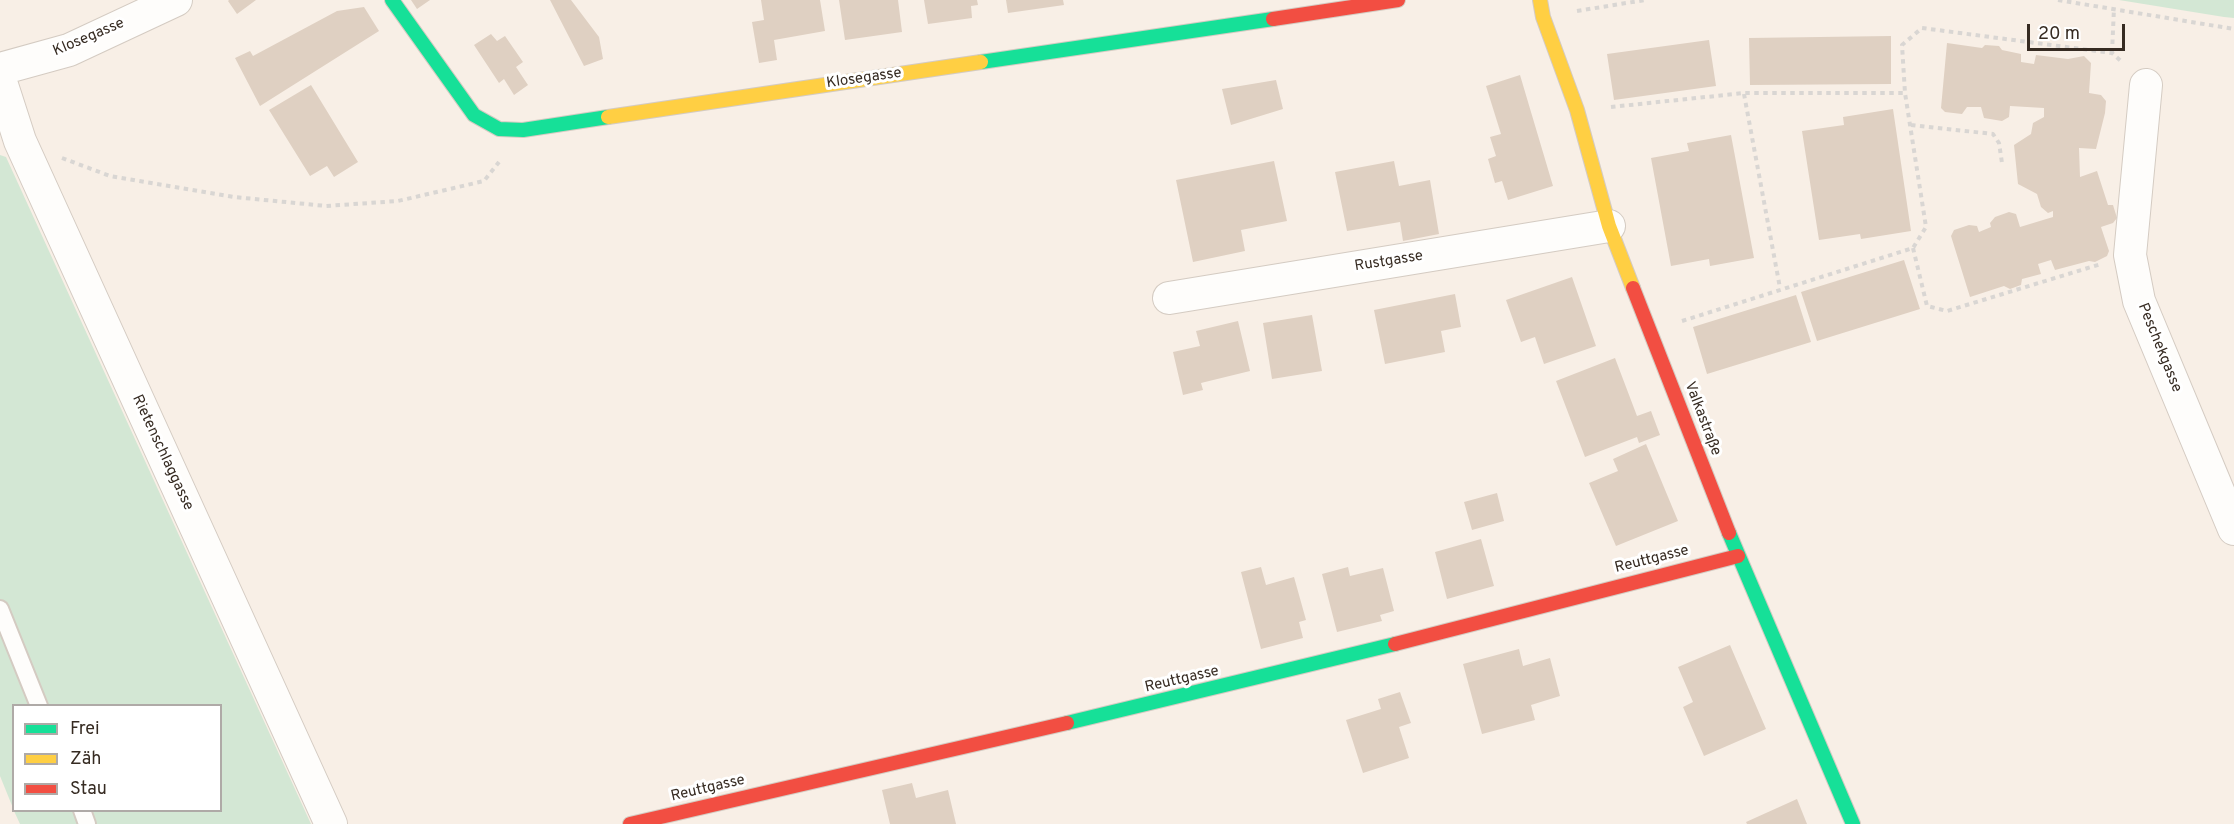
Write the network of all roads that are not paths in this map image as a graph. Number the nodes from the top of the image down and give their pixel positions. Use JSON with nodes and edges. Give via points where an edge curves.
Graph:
{"nodes":[{"id":1,"x":176,"y":0,"type":"edge"},
{"id":2,"x":392,"y":0,"type":"edge"},
{"id":3,"x":1398,"y":0,"type":"edge"},
{"id":4,"x":1534,"y":6,"type":"edge"},
{"id":5,"x":0,"y":69,"type":"edge"},
{"id":6,"x":0,"y":79,"type":"edge"},
{"id":7,"x":2146,"y":85,"type":"road end"},
{"id":8,"x":1609,"y":226,"type":"junction"},
{"id":9,"x":1169,"y":297,"type":"dead end"},
{"id":10,"x":2234,"y":529,"type":"edge"},
{"id":11,"x":1738,"y":555,"type":"junction"},
{"id":12,"x":0,"y":609,"type":"edge"},
{"id":13,"x":39,"y":704,"type":"edge"},
{"id":14,"x":662,"y":820,"type":"edge"},
{"id":15,"x":331,"y":824,"type":"edge"},
{"id":16,"x":630,"y":824,"type":"edge"},
{"id":17,"x":1853,"y":824,"type":"edge"}],
"edges":[{"from":1,"to":5,"type":"street","name":"Klosegasse","via":[[69,50]]},
{"from":2,"to":3,"type":"street","name":"Klosegasse","via":[[474,115],[499,129],[523,130]]},
{"from":4,"to":8,"type":"street","name":"Valkastraße","via":[[1577,110]]},
{"from":6,"to":15,"type":"street","name":"Rietenschlaggasse","via":[[20,141]]},
{"from":7,"to":10,"type":"street","name":"Peschekgasse","via":[[2130,255],[2139,301]]},
{"from":8,"to":9,"type":"street","name":"Rustgasse"},
{"from":8,"to":11,"type":"street","name":"Valkastraße"},
{"from":11,"to":14,"type":"street","name":"Reuttgasse","via":[[1283,673]]},
{"from":11,"to":17,"type":"street","name":"Valkastraße"},
{"from":12,"to":13,"type":"lane"},
{"from":14,"to":16,"type":"street","name":"Reuttgasse"}]}
